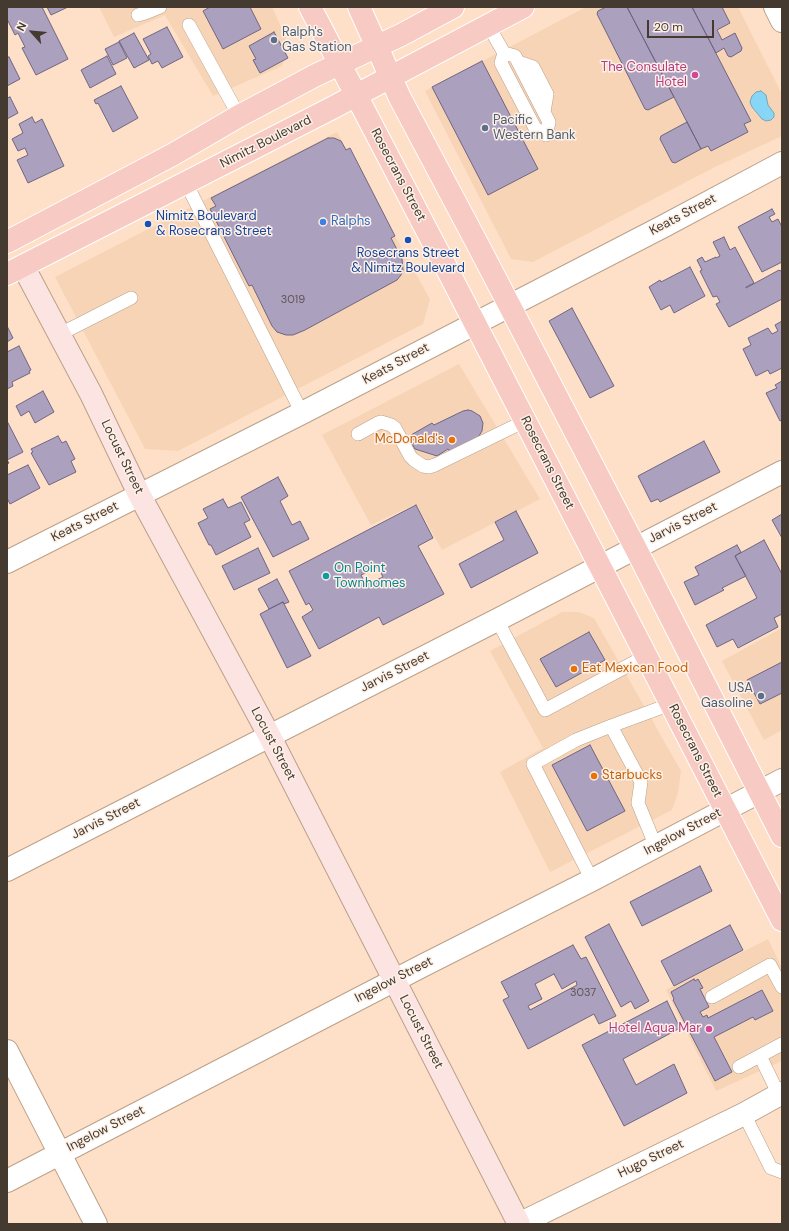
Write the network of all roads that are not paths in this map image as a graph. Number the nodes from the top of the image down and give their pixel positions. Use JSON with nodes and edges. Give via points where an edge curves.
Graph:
{"nodes":[{"id":1,"x":160,"y":7,"type":"edge"},
{"id":2,"x":310,"y":7,"type":"edge"},
{"id":3,"x":359,"y":7,"type":"edge"},
{"id":4,"x":453,"y":7,"type":"edge"},
{"id":5,"x":523,"y":7,"type":"edge"},
{"id":6,"x":775,"y":7,"type":"edge"},
{"id":7,"x":138,"y":15,"type":"dead end"},
{"id":8,"x":782,"y":21,"type":"edge"},
{"id":9,"x":189,"y":25,"type":"dead end"},
{"id":10,"x":488,"y":25,"type":"junction"},
{"id":11,"x":377,"y":46,"type":"junction"},
{"id":12,"x":504,"y":53,"type":"junction"},
{"id":13,"x":339,"y":63,"type":"junction"},
{"id":14,"x":391,"y":77,"type":"junction"},
{"id":15,"x":356,"y":96,"type":"junction"},
{"id":16,"x":239,"y":116,"type":"junction"},
{"id":17,"x":782,"y":163,"type":"edge"},
{"id":18,"x":186,"y":183,"type":"junction"},
{"id":19,"x":8,"y":238,"type":"edge"},
{"id":20,"x":15,"y":270,"type":"edge"},
{"id":21,"x":131,"y":298,"type":"dead end"},
{"id":22,"x":509,"y":305,"type":"junction"},
{"id":23,"x":475,"y":323,"type":"junction"},
{"id":24,"x":60,"y":334,"type":"junction"},
{"id":25,"x":302,"y":413,"type":"junction"},
{"id":26,"x":525,"y":421,"type":"junction"},
{"id":27,"x":358,"y":434,"type":"dead end"},
{"id":28,"x":782,"y":472,"type":"edge"},
{"id":29,"x":139,"y":494,"type":"junction"},
{"id":30,"x":635,"y":547,"type":"junction"},
{"id":31,"x":7,"y":562,"type":"edge"},
{"id":32,"x":600,"y":566,"type":"junction"},
{"id":33,"x":497,"y":620,"type":"junction"},
{"id":34,"x":646,"y":656,"type":"junction"},
{"id":35,"x":671,"y":704,"type":"junction"},
{"id":36,"x":611,"y":726,"type":"junction"},
{"id":37,"x":269,"y":735,"type":"junction"},
{"id":38,"x":782,"y":780,"type":"edge"},
{"id":39,"x":759,"y":792,"type":"junction"},
{"id":40,"x":725,"y":810,"type":"junction"},
{"id":41,"x":782,"y":836,"type":"edge"},
{"id":42,"x":656,"y":846,"type":"junction"},
{"id":43,"x":7,"y":870,"type":"edge"},
{"id":44,"x":592,"y":880,"type":"junction"},
{"id":45,"x":782,"y":920,"type":"edge"},
{"id":46,"x":395,"y":980,"type":"junction"},
{"id":47,"x":781,"y":984,"type":"edge"},
{"id":48,"x":712,"y":997,"type":"dead end"},
{"id":49,"x":782,"y":1044,"type":"edge"},
{"id":50,"x":7,"y":1050,"type":"edge"},
{"id":51,"x":760,"y":1056,"type":"junction"},
{"id":52,"x":740,"y":1067,"type":"dead end"},
{"id":53,"x":780,"y":1094,"type":"edge"},
{"id":54,"x":744,"y":1114,"type":"junction"},
{"id":55,"x":60,"y":1153,"type":"junction"},
{"id":56,"x":782,"y":1172,"type":"edge"},
{"id":57,"x":7,"y":1181,"type":"edge"},
{"id":58,"x":96,"y":1224,"type":"edge"},
{"id":59,"x":519,"y":1224,"type":"edge"}],
"edges":[{"from":1,"to":7,"type":"lane"},
{"from":2,"to":13,"type":"main road","name":"Rosecrans Street"},
{"from":3,"to":11,"type":"main road"},
{"from":4,"to":11,"type":"main road"},
{"from":5,"to":10,"type":"main road","name":"Nimitz Boulevard"},
{"from":6,"to":8,"type":"street"},
{"from":9,"to":16,"type":"lane"},
{"from":10,"to":12,"type":"lane"},
{"from":10,"to":14,"type":"main road","name":"Nimitz Boulevard"},
{"from":11,"to":13,"type":"main road"},
{"from":11,"to":14,"type":"main road"},
{"from":12,"to":12,"type":"lane","via":[[501,63],[535,128],[546,136],[549,122],[544,112],[515,56]]},
{"from":13,"to":15,"type":"main road","name":"Rosecrans Street"},
{"from":13,"to":16,"type":"main road"},
{"from":14,"to":15,"type":"main road","name":"Nimitz Boulevard"},
{"from":14,"to":22,"type":"main road"},
{"from":15,"to":18,"type":"main road","name":"Nimitz Boulevard"},
{"from":15,"to":23,"type":"main road","name":"Rosecrans Street"},
{"from":16,"to":19,"type":"main road","via":[[172,155]]},
{"from":17,"to":22,"type":"street","name":"Keats Street"},
{"from":18,"to":20,"type":"main road","name":"Nimitz Boulevard"},
{"from":18,"to":25,"type":"lane"},
{"from":20,"to":24,"type":"street","name":"Locust Street"},
{"from":21,"to":24,"type":"lane"},
{"from":22,"to":23,"type":"street","name":"Keats Street"},
{"from":22,"to":30,"type":"main road"},
{"from":23,"to":25,"type":"street","name":"Keats Street"},
{"from":23,"to":26,"type":"main road","name":"Rosecrans Street"},
{"from":24,"to":29,"type":"street","name":"Locust Street"},
{"from":25,"to":29,"type":"street","name":"Keats Street"},
{"from":26,"to":27,"type":"lane","via":[[430,467],[423,466],[410,456],[391,425],[381,422]]},
{"from":26,"to":32,"type":"main road","name":"Rosecrans Street"},
{"from":28,"to":30,"type":"street","name":"Jarvis Street"},
{"from":29,"to":31,"type":"street","name":"Keats Street"},
{"from":29,"to":37,"type":"street","name":"Locust Street"},
{"from":30,"to":32,"type":"street","name":"Jarvis Street"},
{"from":30,"to":39,"type":"main road"},
{"from":32,"to":33,"type":"street","name":"Jarvis Street"},
{"from":32,"to":34,"type":"main road","name":"Rosecrans Street"},
{"from":33,"to":34,"type":"lane","via":[[544,710]]},
{"from":33,"to":37,"type":"street","name":"Jarvis Street"},
{"from":34,"to":35,"type":"main road","name":"Rosecrans Street"},
{"from":35,"to":36,"type":"lane"},
{"from":35,"to":40,"type":"main road","name":"Rosecrans Street"},
{"from":36,"to":42,"type":"lane","via":[[641,782],[638,803]]},
{"from":36,"to":44,"type":"lane","via":[[576,740],[533,764]]},
{"from":37,"to":43,"type":"street","name":"Jarvis Street"},
{"from":37,"to":46,"type":"street","name":"Locust Street"},
{"from":38,"to":39,"type":"street","name":"Ingelow Street"},
{"from":39,"to":40,"type":"street","name":"Ingelow Street"},
{"from":39,"to":41,"type":"main road"},
{"from":40,"to":42,"type":"street","name":"Ingelow Street"},
{"from":40,"to":45,"type":"main road","name":"Rosecrans Street"},
{"from":42,"to":44,"type":"street","name":"Ingelow Street"},
{"from":44,"to":46,"type":"street","name":"Ingelow Street"},
{"from":46,"to":55,"type":"street","name":"Ingelow Street"},
{"from":46,"to":59,"type":"street","name":"Locust Street"},
{"from":47,"to":48,"type":"lane","via":[[770,965]]},
{"from":49,"to":51,"type":"lane"},
{"from":50,"to":55,"type":"street"},
{"from":51,"to":52,"type":"lane"},
{"from":51,"to":53,"type":"lane"},
{"from":53,"to":54,"type":"street","name":"Hugo Street"},
{"from":54,"to":56,"type":"lane","via":[[771,1168]]},
{"from":54,"to":59,"type":"street","name":"Hugo Street"},
{"from":55,"to":57,"type":"street","name":"Ingelow Street"},
{"from":55,"to":58,"type":"street"}]}
